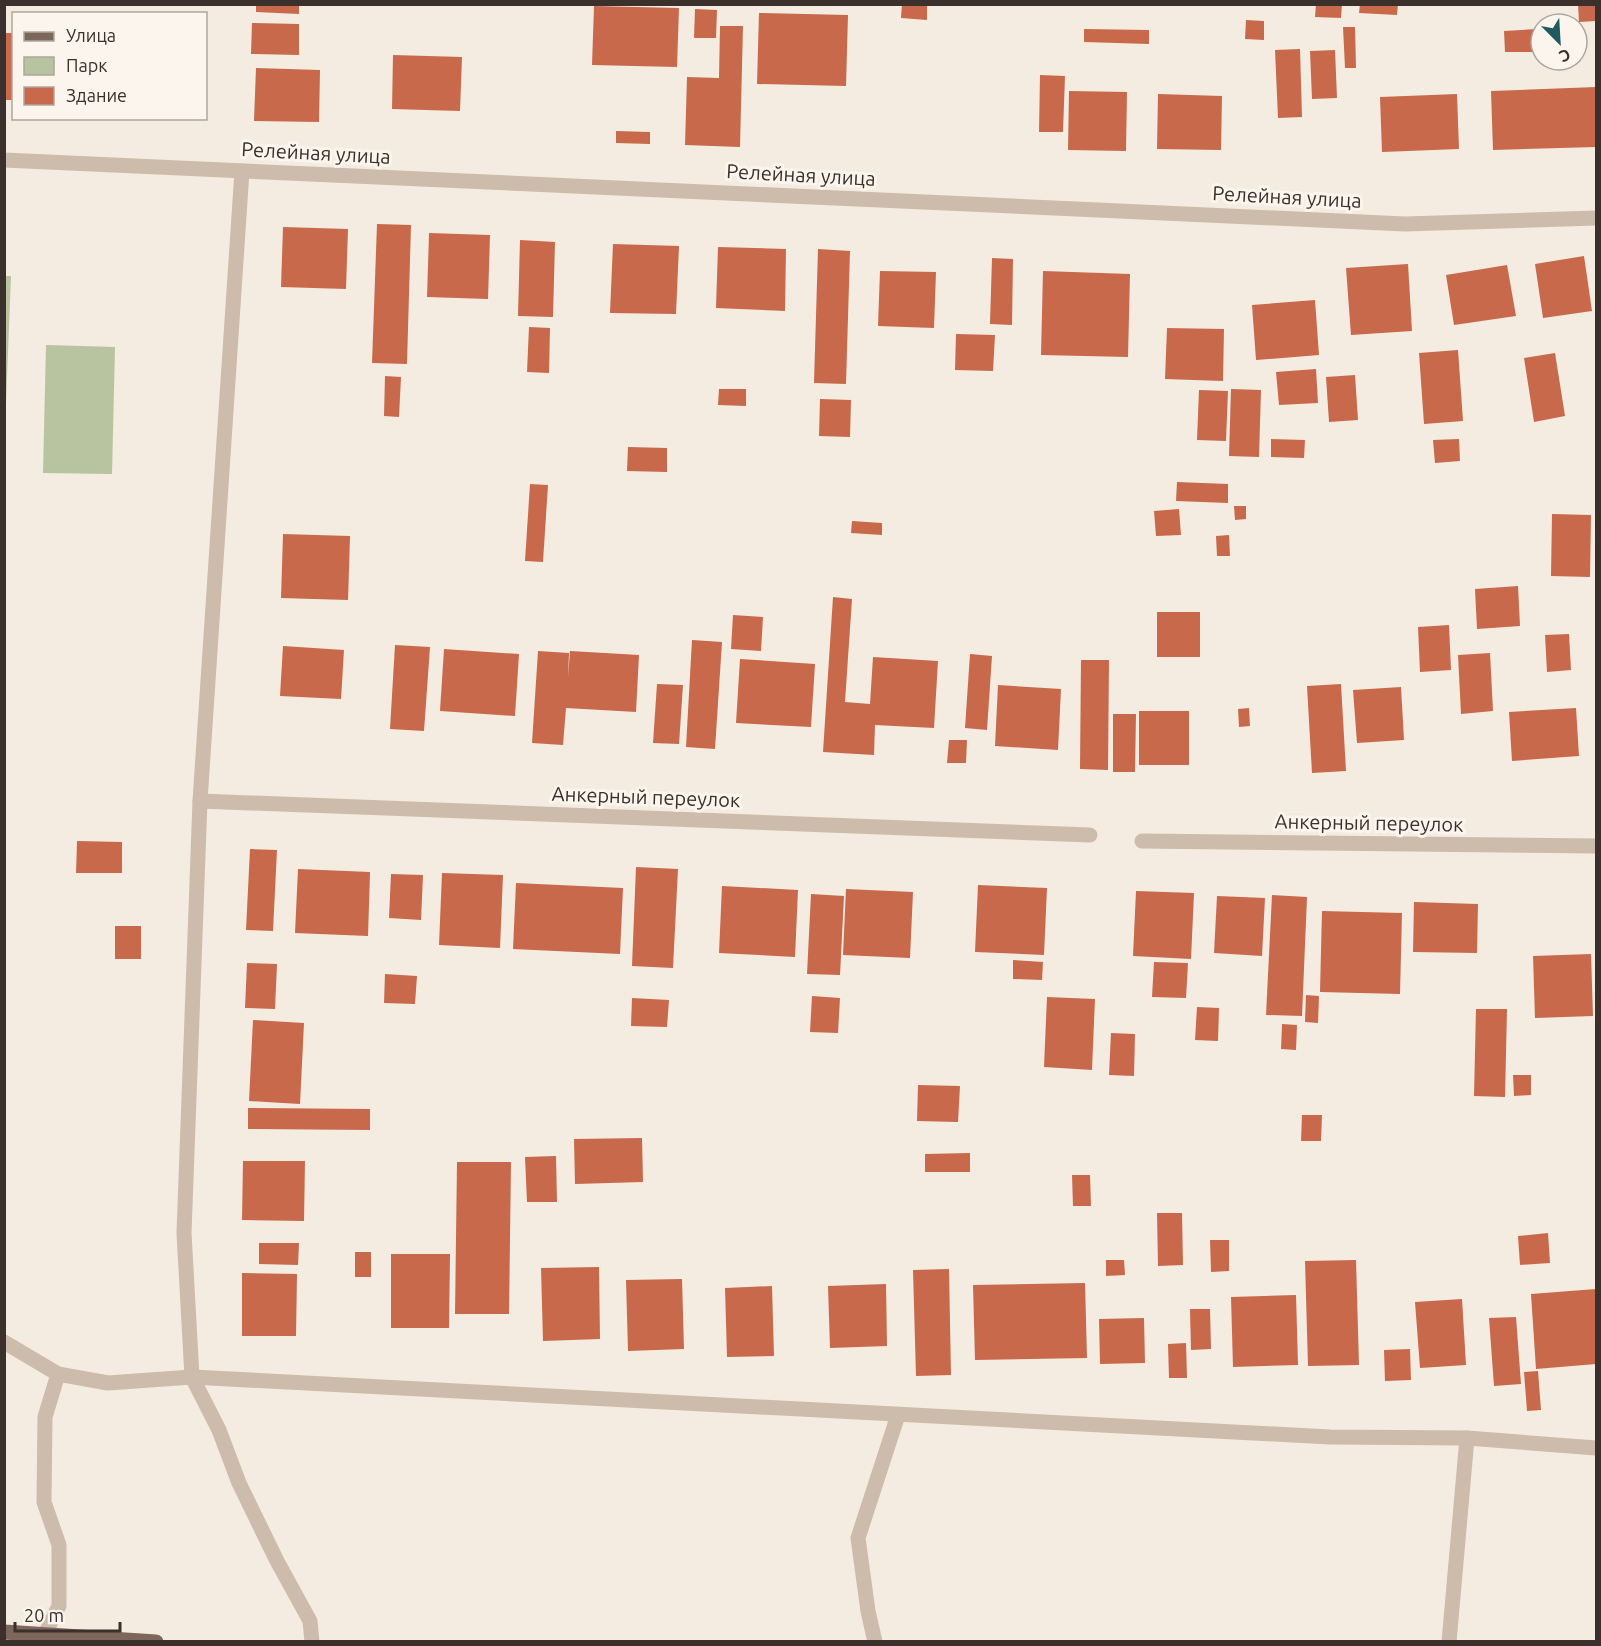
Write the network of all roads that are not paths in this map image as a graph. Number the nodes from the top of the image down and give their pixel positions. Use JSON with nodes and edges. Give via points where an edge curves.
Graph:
{"nodes":[{"id":1,"x":4,"y":160,"type":"edge"},
{"id":2,"x":242,"y":171,"type":"junction"},
{"id":3,"x":1596,"y":218,"type":"edge"},
{"id":4,"x":200,"y":801,"type":"junction"},
{"id":5,"x":1090,"y":835,"type":"dead end"},
{"id":6,"x":1142,"y":841,"type":"dead end"},
{"id":7,"x":1596,"y":846,"type":"edge"},
{"id":8,"x":4,"y":1342,"type":"edge"},
{"id":9,"x":58,"y":1374,"type":"junction"},
{"id":10,"x":192,"y":1377,"type":"junction"},
{"id":11,"x":898,"y":1415,"type":"junction"},
{"id":12,"x":1467,"y":1438,"type":"junction"},
{"id":13,"x":1596,"y":1448,"type":"edge"},
{"id":14,"x":4,"y":1632,"type":"edge"},
{"id":15,"x":45,"y":1634,"type":"junction"},
{"id":16,"x":156,"y":1641,"type":"edge"},
{"id":17,"x":312,"y":1641,"type":"edge"},
{"id":18,"x":875,"y":1641,"type":"edge"},
{"id":19,"x":1449,"y":1641,"type":"edge"}],
"edges":[{"from":1,"to":2,"type":"street","name":"Релейная улица"},
{"from":2,"to":3,"type":"street","name":"Релейная улица","via":[[1405,224]]},
{"from":2,"to":4,"type":"street"},
{"from":4,"to":5,"type":"street","name":"Анкерный переулок"},
{"from":4,"to":10,"type":"street","via":[[184,1233]]},
{"from":6,"to":7,"type":"street","name":"Анкерный переулок"},
{"from":8,"to":9,"type":"street"},
{"from":9,"to":10,"type":"street","via":[[108,1383]]},
{"from":9,"to":15,"type":"street","via":[[45,1417],[44,1502],[59,1545],[59,1606]]},
{"from":10,"to":11,"type":"street"},
{"from":10,"to":17,"type":"street","via":[[219,1430],[239,1483],[310,1621]]},
{"from":11,"to":12,"type":"street","via":[[1330,1437]]},
{"from":11,"to":18,"type":"street","via":[[858,1538]]},
{"from":12,"to":13,"type":"street"},
{"from":12,"to":19,"type":"street"},
{"from":14,"to":15,"type":"main road"},
{"from":15,"to":16,"type":"main road"}]}
